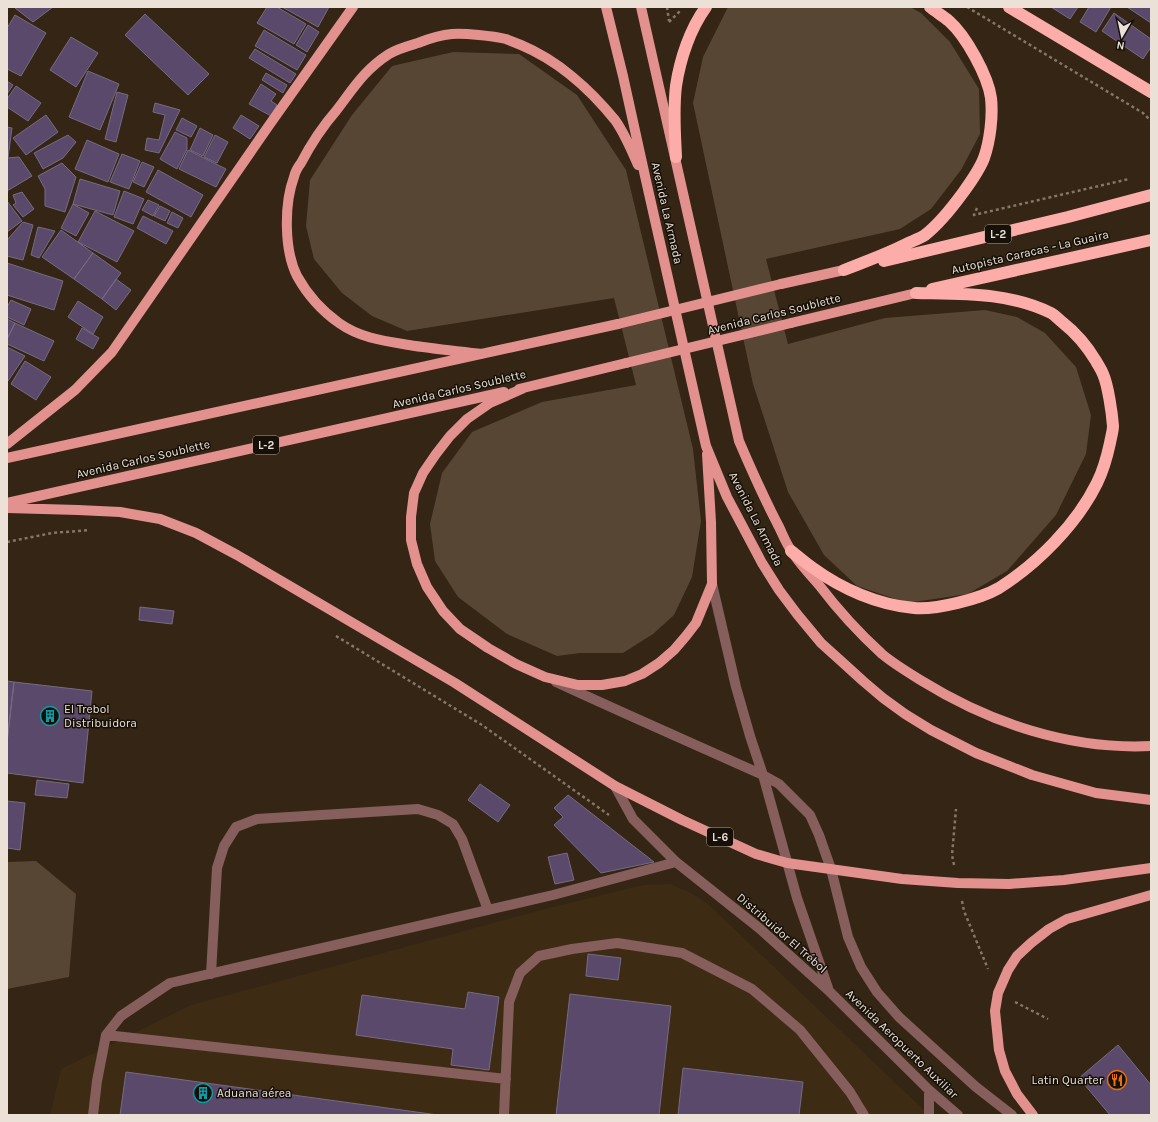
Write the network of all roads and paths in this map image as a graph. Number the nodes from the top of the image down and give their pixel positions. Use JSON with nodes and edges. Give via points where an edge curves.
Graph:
{"nodes":[{"id":1,"x":353,"y":7,"type":"edge"},
{"id":2,"x":606,"y":7,"type":"edge"},
{"id":3,"x":641,"y":7,"type":"edge"},
{"id":4,"x":667,"y":7,"type":"edge"},
{"id":5,"x":684,"y":7,"type":"edge"},
{"id":6,"x":706,"y":7,"type":"edge"},
{"id":7,"x":930,"y":7,"type":"edge"},
{"id":8,"x":967,"y":7,"type":"edge"},
{"id":9,"x":1009,"y":7,"type":"edge"},
{"id":10,"x":1151,"y":92,"type":"edge"},
{"id":11,"x":1151,"y":121,"type":"edge"},
{"id":12,"x":676,"y":157,"type":"junction"},
{"id":13,"x":645,"y":176,"type":"junction"},
{"id":14,"x":1136,"y":178,"type":"dead end"},
{"id":15,"x":1151,"y":195,"type":"edge"},
{"id":16,"x":977,"y":208,"type":"dead end"},
{"id":17,"x":1151,"y":240,"type":"edge"},
{"id":18,"x":844,"y":270,"type":"junction"},
{"id":19,"x":916,"y":293,"type":"junction"},
{"id":20,"x":482,"y":354,"type":"junction"},
{"id":21,"x":524,"y":388,"type":"junction"},
{"id":22,"x":8,"y":442,"type":"edge"},
{"id":23,"x":706,"y":446,"type":"junction"},
{"id":24,"x":7,"y":458,"type":"edge"},
{"id":25,"x":7,"y":503,"type":"edge"},
{"id":26,"x":7,"y":508,"type":"edge"},
{"id":27,"x":91,"y":530,"type":"dead end"},
{"id":28,"x":7,"y":542,"type":"edge"},
{"id":29,"x":791,"y":551,"type":"junction"},
{"id":30,"x":712,"y":584,"type":"junction"},
{"id":31,"x":334,"y":635,"type":"dead end"},
{"id":32,"x":545,"y":677,"type":"junction"},
{"id":33,"x":1151,"y":746,"type":"edge"},
{"id":34,"x":763,"y":775,"type":"junction"},
{"id":35,"x":615,"y":786,"type":"junction"},
{"id":36,"x":1151,"y":800,"type":"edge"},
{"id":37,"x":956,"y":809,"type":"dead end"},
{"id":38,"x":611,"y":816,"type":"dead end"},
{"id":39,"x":676,"y":862,"type":"junction"},
{"id":40,"x":787,"y":863,"type":"junction"},
{"id":41,"x":1151,"y":868,"type":"edge"},
{"id":42,"x":831,"y":869,"type":"junction"},
{"id":43,"x":958,"y":884,"type":"junction"},
{"id":44,"x":1151,"y":895,"type":"edge"},
{"id":45,"x":488,"y":910,"type":"junction"},
{"id":46,"x":211,"y":974,"type":"junction"},
{"id":47,"x":828,"y":990,"type":"junction"},
{"id":48,"x":998,"y":993,"type":"junction"},
{"id":49,"x":1048,"y":1019,"type":"dead end"},
{"id":50,"x":106,"y":1036,"type":"junction"},
{"id":51,"x":506,"y":1079,"type":"junction"},
{"id":52,"x":929,"y":1090,"type":"junction"},
{"id":53,"x":93,"y":1115,"type":"edge"},
{"id":54,"x":504,"y":1115,"type":"edge"},
{"id":55,"x":864,"y":1115,"type":"edge"},
{"id":56,"x":929,"y":1115,"type":"edge"},
{"id":57,"x":958,"y":1115,"type":"edge"},
{"id":58,"x":1012,"y":1115,"type":"edge"},
{"id":59,"x":1033,"y":1115,"type":"edge"}],
"edges":[{"from":1,"to":22,"type":"main road","via":[[112,352],[75,390]]},
{"from":2,"to":13,"type":"main road","name":"Avenida La Armada"},
{"from":3,"to":12,"type":"main road","name":"Avenida La Armada"},
{"from":4,"to":5,"type":"path","via":[[669,22]]},
{"from":6,"to":12,"type":"highway","via":[[690,37],[676,86]]},
{"from":7,"to":18,"type":"highway","via":[[950,22],[965,40],[984,77],[991,98],[991,120],[984,158],[953,206],[924,235],[891,252]]},
{"from":8,"to":11,"type":"path","via":[[1143,113]]},
{"from":9,"to":10,"type":"highway"},
{"from":12,"to":29,"type":"main road","name":"Avenida La Armada","via":[[739,441]]},
{"from":13,"to":20,"type":"main road","via":[[616,121],[593,95],[552,62],[530,49],[507,40],[452,34],[426,40],[390,53],[371,67],[355,84],[322,128],[294,175],[286,217],[291,258],[297,276],[323,310],[357,333],[375,339]]},
{"from":13,"to":23,"type":"main road","name":"Avenida La Armada"},
{"from":14,"to":16,"type":"path","via":[[974,215]]},
{"from":15,"to":18,"type":"highway","name":"Autopista Caracas - La Guaira","number":"L-2"},
{"from":17,"to":19,"type":"highway","name":"Autopista Caracas - La Guaira","number":"L-2"},
{"from":18,"to":20,"type":"main road","number":"L-2","bridge":true},
{"from":19,"to":21,"type":"main road","name":"Avenida Carlos Soublette","number":"L-2","bridge":true},
{"from":19,"to":29,"type":"highway","via":[[1006,298],[1033,305],[1052,314],[1073,331],[1090,350],[1104,375],[1109,399],[1113,427],[1108,455],[1097,483],[1063,533],[1040,558],[998,588],[945,606],[915,608],[881,602],[849,589]]},
{"from":20,"to":24,"type":"main road","number":"L-2"},
{"from":21,"to":25,"type":"main road","name":"Avenida Carlos Soublette","number":"L-2"},
{"from":21,"to":32,"type":"main road","via":[[490,403],[466,419],[436,454],[414,493],[411,540],[427,588],[460,629],[516,664]]},
{"from":23,"to":30,"type":"main road"},
{"from":23,"to":36,"type":"main road","name":"Avenida La Armada","via":[[726,497],[779,590],[821,643],[883,698],[931,730],[1032,775],[1096,793]]},
{"from":26,"to":35,"type":"main road","via":[[120,512],[160,520],[196,533],[455,683]]},
{"from":27,"to":28,"type":"path","via":[[52,533]]},
{"from":29,"to":33,"type":"main road","name":"Avenida La Armada","via":[[839,610],[883,655],[935,689],[994,718],[1051,736],[1080,742]]},
{"from":30,"to":32,"type":"main road","via":[[696,623],[686,636],[659,663],[642,674],[625,681],[602,685],[578,685]]},
{"from":30,"to":34,"type":"lane","name":"Distribuidor El Trébol","via":[[736,687]]},
{"from":31,"to":38,"type":"path","via":[[482,725]]},
{"from":32,"to":34,"type":"lane"},
{"from":34,"to":40,"type":"lane","name":"Distribuidor El Trébol"},
{"from":34,"to":42,"type":"lane","via":[[779,784],[810,815]]},
{"from":35,"to":39,"type":"lane","name":"Distribuidor El Trébol","via":[[633,818]]},
{"from":35,"to":40,"type":"main road","number":"L-6","via":[[729,842],[756,854]]},
{"from":37,"to":43,"type":"path","via":[[952,856]]},
{"from":39,"to":45,"type":"lane"},
{"from":39,"to":47,"type":"lane","name":"Distribuidor El Trébol","via":[[759,928]]},
{"from":40,"to":42,"type":"main road","number":"L-6"},
{"from":40,"to":47,"type":"lane","name":"Distribuidor El Trébol"},
{"from":41,"to":43,"type":"main road","number":"L-6","via":[[1064,880]]},
{"from":42,"to":43,"type":"main road","number":"L-6"},
{"from":42,"to":58,"type":"lane","name":"Avenida Aeropuerto Auxiliar","via":[[848,937],[861,967],[877,992],[899,1017],[976,1087]]},
{"from":43,"to":48,"type":"path","via":[[964,911]]},
{"from":44,"to":48,"type":"main road","via":[[1067,919],[1049,929],[1017,956]]},
{"from":45,"to":46,"type":"lane"},
{"from":45,"to":46,"type":"lane","via":[[462,839],[452,824],[438,815],[418,809],[256,819],[236,827],[224,846],[217,868]]},
{"from":46,"to":50,"type":"lane","via":[[170,983],[121,1016]]},
{"from":47,"to":52,"type":"lane","name":"Avenida Aeropuerto Auxiliar"},
{"from":48,"to":49,"type":"path"},
{"from":48,"to":59,"type":"main road","via":[[995,1011],[999,1050],[1017,1094]]},
{"from":50,"to":51,"type":"lane"},
{"from":50,"to":53,"type":"lane"},
{"from":51,"to":54,"type":"lane"},
{"from":51,"to":55,"type":"lane","via":[[509,1002],[520,973],[539,956],[618,943],[682,953],[752,989],[800,1030],[850,1092]]},
{"from":52,"to":56,"type":"lane"},
{"from":52,"to":57,"type":"lane","name":"Avenida Aeropuerto Auxiliar"}]}
